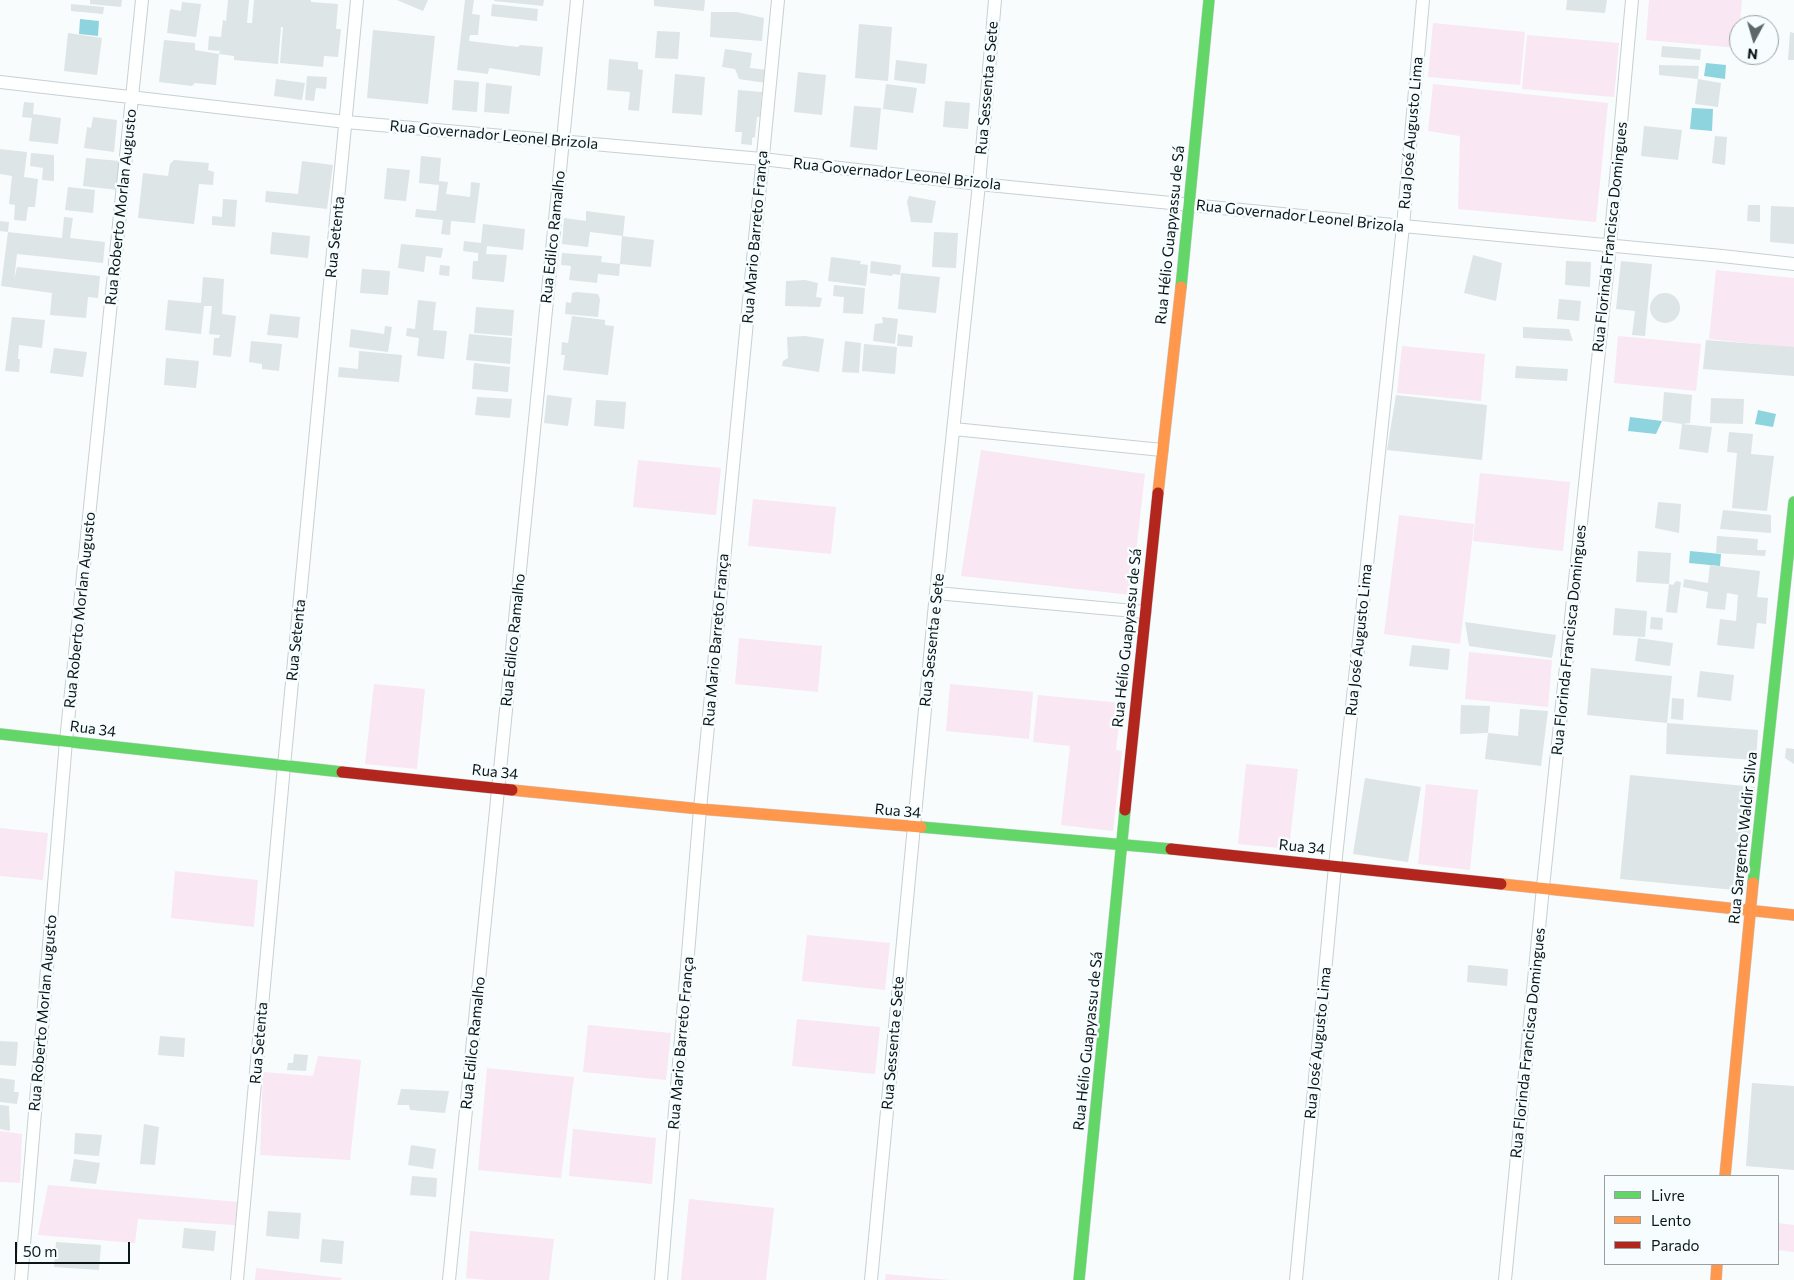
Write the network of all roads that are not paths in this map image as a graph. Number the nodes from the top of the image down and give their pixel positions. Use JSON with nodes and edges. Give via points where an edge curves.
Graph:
{"nodes":[{"id":1,"x":142,"y":0,"type":"edge"},
{"id":2,"x":357,"y":0,"type":"edge"},
{"id":3,"x":577,"y":0,"type":"edge"},
{"id":4,"x":778,"y":0,"type":"edge"},
{"id":5,"x":995,"y":0,"type":"edge"},
{"id":6,"x":1209,"y":0,"type":"edge"},
{"id":7,"x":1423,"y":0,"type":"edge"},
{"id":8,"x":1632,"y":0,"type":"edge"},
{"id":9,"x":0,"y":82,"type":"edge"},
{"id":10,"x":132,"y":98,"type":"junction"},
{"id":11,"x":346,"y":122,"type":"junction"},
{"id":12,"x":563,"y":142,"type":"junction"},
{"id":13,"x":762,"y":159,"type":"junction"},
{"id":14,"x":980,"y":184,"type":"junction"},
{"id":15,"x":1190,"y":205,"type":"junction"},
{"id":16,"x":1403,"y":226,"type":"junction"},
{"id":17,"x":1610,"y":245,"type":"junction"},
{"id":18,"x":1794,"y":264,"type":"edge"},
{"id":19,"x":954,"y":429,"type":"junction"},
{"id":20,"x":1162,"y":450,"type":"junction"},
{"id":21,"x":1794,"y":502,"type":"edge"},
{"id":22,"x":936,"y":593,"type":"junction"},
{"id":23,"x":1145,"y":612,"type":"junction"},
{"id":24,"x":0,"y":734,"type":"edge"},
{"id":25,"x":66,"y":741,"type":"junction"},
{"id":26,"x":284,"y":766,"type":"junction"},
{"id":27,"x":498,"y":788,"type":"junction"},
{"id":28,"x":700,"y":809,"type":"junction"},
{"id":29,"x":914,"y":827,"type":"junction"},
{"id":30,"x":1122,"y":844,"type":"junction"},
{"id":31,"x":1335,"y":866,"type":"junction"},
{"id":32,"x":1543,"y":887,"type":"junction"},
{"id":33,"x":1750,"y":911,"type":"junction"},
{"id":34,"x":1794,"y":914,"type":"edge"},
{"id":35,"x":1725,"y":1175,"type":"edge"},
{"id":36,"x":1717,"y":1265,"type":"edge"},
{"id":37,"x":21,"y":1280,"type":"edge"},
{"id":38,"x":237,"y":1280,"type":"edge"},
{"id":39,"x":449,"y":1280,"type":"edge"},
{"id":40,"x":661,"y":1280,"type":"edge"},
{"id":41,"x":871,"y":1280,"type":"edge"},
{"id":42,"x":1079,"y":1280,"type":"edge"},
{"id":43,"x":1296,"y":1280,"type":"edge"},
{"id":44,"x":1505,"y":1280,"type":"edge"},
{"id":45,"x":1716,"y":1280,"type":"edge"}],
"edges":[{"from":1,"to":10,"type":"street","name":"Rua Roberto Morlan Augusto"},
{"from":2,"to":11,"type":"street","name":"Rua Setenta"},
{"from":3,"to":12,"type":"street","name":"Rua Edilco Ramalho"},
{"from":4,"to":13,"type":"street","name":"Rua Mario Barreto França"},
{"from":5,"to":14,"type":"street","name":"Rua Sessenta e Sete"},
{"from":6,"to":15,"type":"main road","name":"Rua Hélio Guapyassu de Sá"},
{"from":7,"to":16,"type":"street","name":"Rua José Augusto Lima"},
{"from":8,"to":17,"type":"street","name":"Rua Florinda Francisca Domingues"},
{"from":9,"to":10,"type":"street","name":"Rua Governador Leonel Brizola"},
{"from":10,"to":11,"type":"street","name":"Rua Governador Leonel Brizola"},
{"from":10,"to":25,"type":"street","name":"Rua Roberto Morlan Augusto"},
{"from":11,"to":12,"type":"street","name":"Rua Governador Leonel Brizola"},
{"from":11,"to":26,"type":"street","name":"Rua Setenta"},
{"from":12,"to":13,"type":"street","name":"Rua Governador Leonel Brizola"},
{"from":12,"to":27,"type":"street","name":"Rua Edilco Ramalho"},
{"from":13,"to":14,"type":"street","name":"Rua Governador Leonel Brizola"},
{"from":13,"to":28,"type":"street","name":"Rua Mario Barreto França"},
{"from":14,"to":15,"type":"street","name":"Rua Governador Leonel Brizola"},
{"from":14,"to":19,"type":"street","name":"Rua Sessenta e Sete"},
{"from":15,"to":16,"type":"street","name":"Rua Governador Leonel Brizola"},
{"from":15,"to":20,"type":"main road","name":"Rua Hélio Guapyassu de Sá"},
{"from":16,"to":17,"type":"street","name":"Rua Governador Leonel Brizola"},
{"from":16,"to":31,"type":"street","name":"Rua José Augusto Lima"},
{"from":17,"to":18,"type":"street","name":"Rua Governador Leonel Brizola"},
{"from":17,"to":32,"type":"street","name":"Rua Florinda Francisca Domingues"},
{"from":19,"to":20,"type":"street"},
{"from":19,"to":22,"type":"street","name":"Rua Sessenta e Sete"},
{"from":20,"to":23,"type":"main road","name":"Rua Hélio Guapyassu de Sá"},
{"from":21,"to":33,"type":"main road","name":"Rua Sargento Waldir Silva"},
{"from":22,"to":23,"type":"street"},
{"from":22,"to":29,"type":"street","name":"Rua Sessenta e Sete"},
{"from":23,"to":30,"type":"main road","name":"Rua Hélio Guapyassu de Sá"},
{"from":24,"to":25,"type":"main road","name":"Rua 34"},
{"from":25,"to":26,"type":"main road","name":"Rua 34"},
{"from":25,"to":37,"type":"street","name":"Rua Roberto Morlan Augusto"},
{"from":26,"to":27,"type":"main road","name":"Rua 34"},
{"from":26,"to":38,"type":"street","name":"Rua Setenta"},
{"from":27,"to":28,"type":"main road","name":"Rua 34"},
{"from":27,"to":39,"type":"street","name":"Rua Edilco Ramalho"},
{"from":28,"to":29,"type":"main road","name":"Rua 34"},
{"from":28,"to":40,"type":"street","name":"Rua Mario Barreto França"},
{"from":29,"to":30,"type":"main road","name":"Rua 34"},
{"from":29,"to":41,"type":"street","name":"Rua Sessenta e Sete"},
{"from":30,"to":31,"type":"main road","name":"Rua 34"},
{"from":30,"to":42,"type":"main road","name":"Rua Hélio Guapyassu de Sá"},
{"from":31,"to":32,"type":"main road","name":"Rua 34"},
{"from":31,"to":43,"type":"street","name":"Rua José Augusto Lima"},
{"from":32,"to":33,"type":"main road","name":"Rua 34"},
{"from":32,"to":44,"type":"street","name":"Rua Florinda Francisca Domingues"},
{"from":33,"to":34,"type":"main road","name":"Rua 34"},
{"from":33,"to":35,"type":"main road","name":"Rua Sargento Waldir Silva"},
{"from":36,"to":45,"type":"main road"}]}
